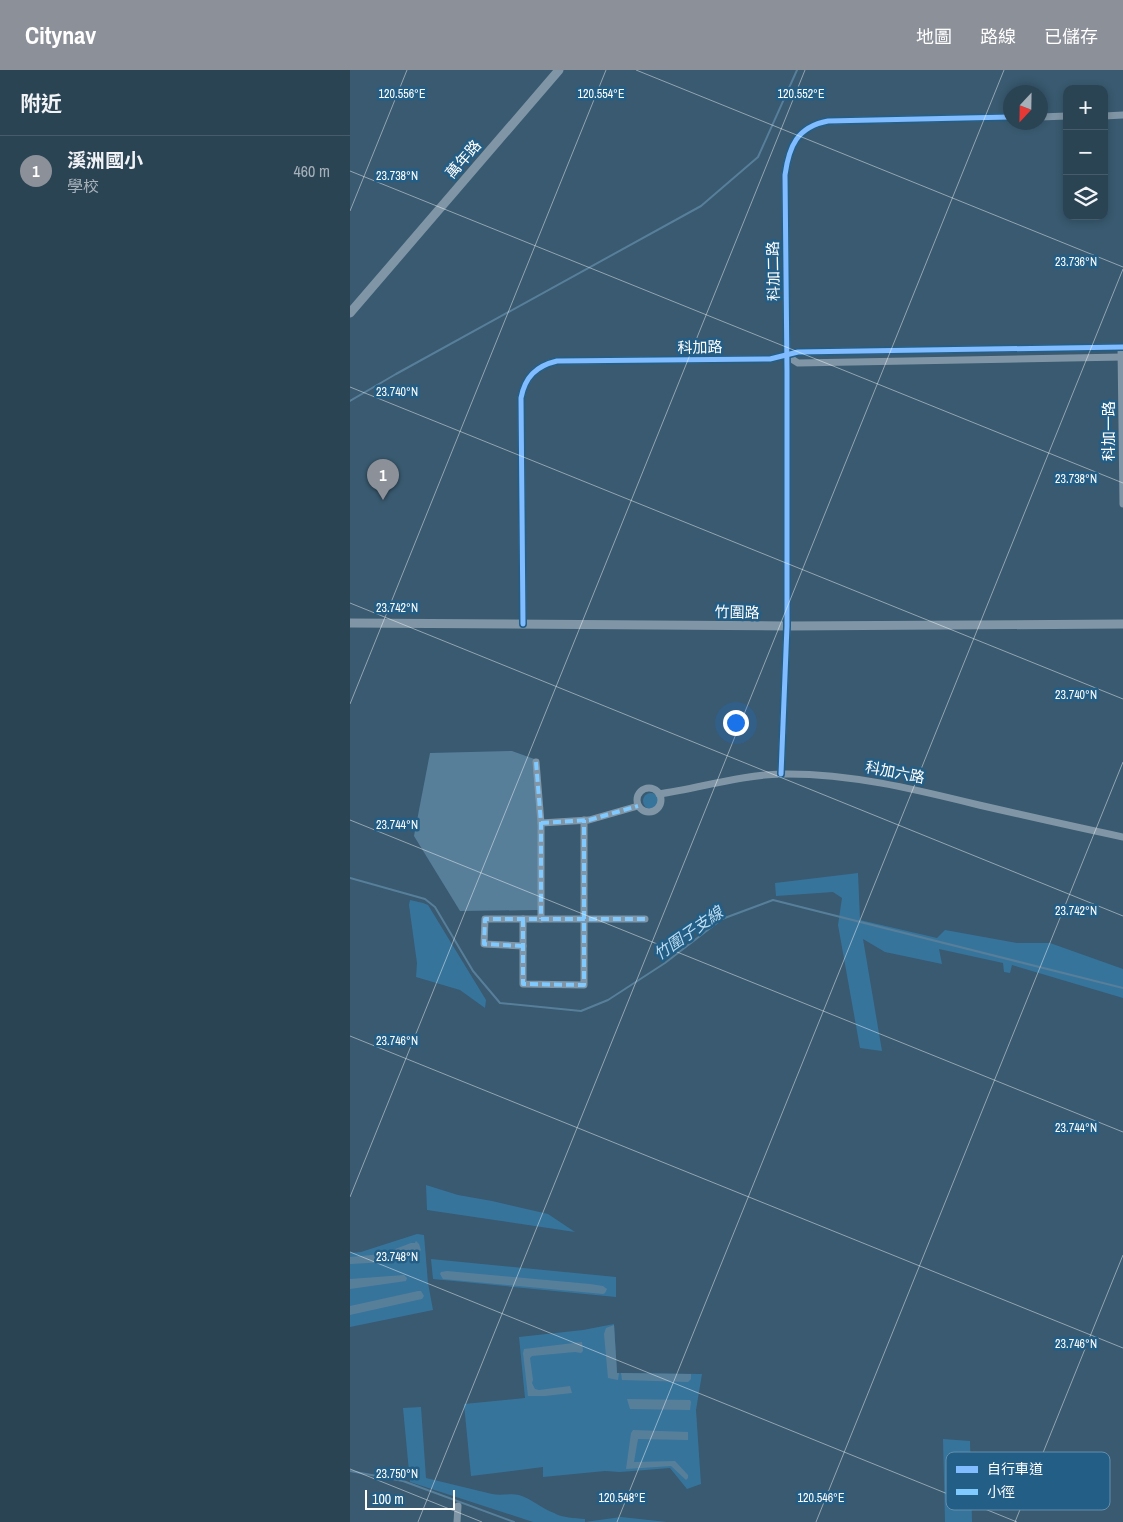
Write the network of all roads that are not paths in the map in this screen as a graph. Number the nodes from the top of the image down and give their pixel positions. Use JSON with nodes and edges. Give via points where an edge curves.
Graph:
{"nodes":[{"id":1,"x":559,"y":70,"type":"edge"},
{"id":2,"x":1063,"y":116,"type":"edge"},
{"id":3,"x":1108,"y":116,"type":"edge"},
{"id":4,"x":1123,"y":116,"type":"edge"},
{"id":5,"x":1003,"y":117,"type":"edge"},
{"id":6,"x":1048,"y":117,"type":"edge"},
{"id":7,"x":350,"y":313,"type":"edge"},
{"id":8,"x":1122,"y":347,"type":"edge"},
{"id":9,"x":787,"y":356,"type":"junction"},
{"id":10,"x":1122,"y":357,"type":"edge"},
{"id":11,"x":1123,"y":504,"type":"edge"},
{"id":12,"x":350,"y":623,"type":"edge"},
{"id":13,"x":523,"y":624,"type":"junction"},
{"id":14,"x":1123,"y":624,"type":"edge"},
{"id":15,"x":786,"y":626,"type":"junction"},
{"id":16,"x":536,"y":762,"type":"dead end"},
{"id":17,"x":780,"y":774,"type":"junction"},
{"id":18,"x":659,"y":794,"type":"junction"},
{"id":19,"x":638,"y":806,"type":"junction"},
{"id":20,"x":584,"y":820,"type":"junction"},
{"id":21,"x":541,"y":823,"type":"junction"},
{"id":22,"x":1123,"y":837,"type":"edge"},
{"id":23,"x":523,"y":919,"type":"junction"},
{"id":24,"x":541,"y":919,"type":"junction"},
{"id":25,"x":584,"y":919,"type":"junction"},
{"id":26,"x":645,"y":919,"type":"dead end"},
{"id":27,"x":523,"y":946,"type":"junction"},
{"id":28,"x":458,"y":1506,"type":"dead end"},
{"id":29,"x":457,"y":1522,"type":"edge"}],
"edges":[{"from":1,"to":7,"type":"street","name":"萬年路"},
{"from":2,"to":6,"type":"street"},
{"from":3,"to":4,"type":"street"},
{"from":5,"to":9,"type":"street","name":"科加二路","via":[[828,121],[810,127],[796,139],[790,148],[785,175]]},
{"from":8,"to":9,"type":"street","name":"科加路","via":[[798,352]]},
{"from":8,"to":10,"type":"street","name":"科加一路"},
{"from":9,"to":10,"type":"street","name":"科加路","via":[[798,363]]},
{"from":9,"to":13,"type":"street","name":"科加路","via":[[770,359],[557,361],[531,376],[524,386],[521,406]]},
{"from":9,"to":15,"type":"street","name":"科加二路"},
{"from":10,"to":11,"type":"street","name":"科加一路"},
{"from":12,"to":13,"type":"street","name":"竹圍路"},
{"from":13,"to":15,"type":"street","name":"竹圍路"},
{"from":14,"to":15,"type":"street","name":"竹圍路"},
{"from":15,"to":17,"type":"street","name":"科加二路"},
{"from":16,"to":21,"type":"street"},
{"from":17,"to":18,"type":"street","name":"科加六路"},
{"from":17,"to":22,"type":"street","name":"科加六路","via":[[847,777],[884,783]]},
{"from":18,"to":19,"type":"street","via":[[653,789],[644,789],[638,794]]},
{"from":18,"to":19,"type":"street","via":[[660,802],[654,811],[643,811]]},
{"from":19,"to":20,"type":"street"},
{"from":20,"to":21,"type":"street"},
{"from":20,"to":25,"type":"street"},
{"from":21,"to":24,"type":"street"},
{"from":23,"to":24,"type":"street"},
{"from":23,"to":27,"type":"street"},
{"from":23,"to":27,"type":"street","via":[[485,919],[484,944]]},
{"from":24,"to":25,"type":"street"},
{"from":25,"to":26,"type":"street"},
{"from":25,"to":27,"type":"street","via":[[584,985],[523,984]]},
{"from":28,"to":29,"type":"street"}]}
